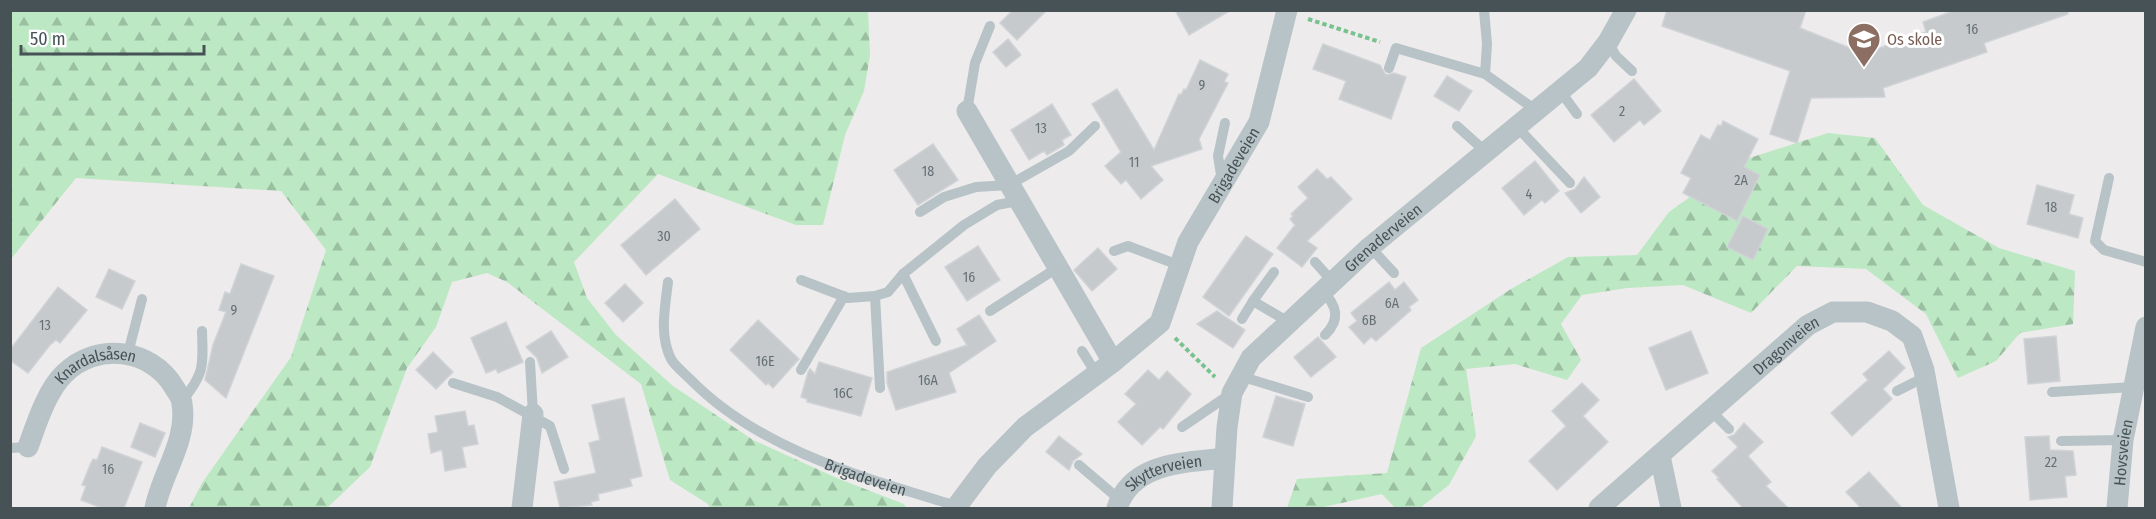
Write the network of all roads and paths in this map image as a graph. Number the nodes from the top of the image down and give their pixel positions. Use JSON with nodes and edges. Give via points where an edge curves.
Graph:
{"nodes":[{"id":1,"x":1484,"y":10,"type":"edge"},
{"id":2,"x":1623,"y":11,"type":"edge"},
{"id":3,"x":1287,"y":12,"type":"edge"},
{"id":4,"x":990,"y":26,"type":"dead end"},
{"id":5,"x":1608,"y":42,"type":"junction"},
{"id":6,"x":1396,"y":48,"type":"junction"},
{"id":7,"x":1389,"y":68,"type":"dead end"},
{"id":8,"x":1632,"y":71,"type":"dead end"},
{"id":9,"x":1485,"y":74,"type":"junction"},
{"id":10,"x":1561,"y":92,"type":"junction"},
{"id":11,"x":967,"y":111,"type":"joint"},
{"id":12,"x":1537,"y":111,"type":"junction"},
{"id":13,"x":1577,"y":114,"type":"dead end"},
{"id":14,"x":1225,"y":123,"type":"dead end"},
{"id":15,"x":1095,"y":126,"type":"dead end"},
{"id":16,"x":1457,"y":126,"type":"dead end"},
{"id":17,"x":1517,"y":127,"type":"junction"},
{"id":18,"x":1486,"y":152,"type":"junction"},
{"id":19,"x":2109,"y":178,"type":"dead end"},
{"id":20,"x":1570,"y":183,"type":"dead end"},
{"id":21,"x":1222,"y":185,"type":"junction"},
{"id":22,"x":1014,"y":193,"type":"junction"},
{"id":23,"x":920,"y":212,"type":"dead end"},
{"id":24,"x":1370,"y":247,"type":"junction"},
{"id":25,"x":1114,"y":251,"type":"dead end"},
{"id":26,"x":1315,"y":262,"type":"dead end"},
{"id":27,"x":2145,"y":262,"type":"edge"},
{"id":28,"x":1181,"y":266,"type":"junction"},
{"id":29,"x":1057,"y":268,"type":"junction"},
{"id":30,"x":1274,"y":272,"type":"dead end"},
{"id":31,"x":1394,"y":273,"type":"dead end"},
{"id":32,"x":903,"y":274,"type":"junction"},
{"id":33,"x":801,"y":280,"type":"dead end"},
{"id":34,"x":668,"y":282,"type":"dead end"},
{"id":35,"x":1327,"y":286,"type":"junction"},
{"id":36,"x":844,"y":296,"type":"junction"},
{"id":37,"x":875,"y":296,"type":"junction"},
{"id":38,"x":142,"y":299,"type":"dead end"},
{"id":39,"x":1253,"y":301,"type":"junction"},
{"id":40,"x":990,"y":311,"type":"dead end"},
{"id":41,"x":1242,"y":319,"type":"dead end"},
{"id":42,"x":1287,"y":321,"type":"junction"},
{"id":43,"x":1160,"y":323,"type":"junction"},
{"id":44,"x":2145,"y":327,"type":"edge"},
{"id":45,"x":202,"y":331,"type":"dead end"},
{"id":46,"x":1325,"y":335,"type":"dead end"},
{"id":47,"x":936,"y":341,"type":"dead end"},
{"id":48,"x":1082,"y":351,"type":"dead end"},
{"id":49,"x":128,"y":353,"type":"junction"},
{"id":50,"x":530,"y":362,"type":"dead end"},
{"id":51,"x":1105,"y":368,"type":"junction"},
{"id":52,"x":801,"y":370,"type":"dead end"},
{"id":53,"x":1925,"y":377,"type":"junction"},
{"id":54,"x":453,"y":383,"type":"dead end"},
{"id":55,"x":1236,"y":385,"type":"junction"},
{"id":56,"x":880,"y":387,"type":"dead end"},
{"id":57,"x":2133,"y":387,"type":"junction"},
{"id":58,"x":1897,"y":391,"type":"dead end"},
{"id":59,"x":2052,"y":392,"type":"dead end"},
{"id":60,"x":1308,"y":397,"type":"dead end"},
{"id":61,"x":182,"y":401,"type":"junction"},
{"id":62,"x":1710,"y":410,"type":"junction"},
{"id":63,"x":533,"y":414,"type":"junction"},
{"id":64,"x":1182,"y":427,"type":"dead end"},
{"id":65,"x":1729,"y":429,"type":"dead end"},
{"id":66,"x":2124,"y":440,"type":"junction"},
{"id":67,"x":2061,"y":441,"type":"dead end"},
{"id":68,"x":19,"y":448,"type":"edge"},
{"id":69,"x":1660,"y":456,"type":"junction"},
{"id":70,"x":1225,"y":458,"type":"junction"},
{"id":71,"x":1079,"y":465,"type":"dead end"},
{"id":72,"x":564,"y":469,"type":"dead end"},
{"id":73,"x":1118,"y":504,"type":"edge"},
{"id":74,"x":957,"y":506,"type":"joint"},
{"id":75,"x":155,"y":508,"type":"edge"},
{"id":76,"x":522,"y":508,"type":"edge"},
{"id":77,"x":1222,"y":508,"type":"edge"},
{"id":78,"x":1599,"y":508,"type":"edge"},
{"id":79,"x":1671,"y":508,"type":"edge"},
{"id":80,"x":1948,"y":508,"type":"edge"},
{"id":81,"x":2117,"y":508,"type":"edge"}],
"edges":[{"from":1,"to":9,"type":"lane"},
{"from":2,"to":5,"type":"street","name":"Grenaderveien"},
{"from":3,"to":6,"type":"path"},
{"from":3,"to":21,"type":"street","name":"Brigadeveien","via":[[1259,122]]},
{"from":4,"to":11,"type":"lane","via":[[975,63]]},
{"from":5,"to":8,"type":"lane"},
{"from":5,"to":10,"type":"street","name":"Grenaderveien","via":[[1588,68]]},
{"from":6,"to":7,"type":"lane"},
{"from":6,"to":9,"type":"lane"},
{"from":9,"to":12,"type":"lane"},
{"from":10,"to":12,"type":"street","name":"Grenaderveien"},
{"from":10,"to":13,"type":"lane"},
{"from":11,"to":22,"type":"street"},
{"from":12,"to":17,"type":"street","name":"Grenaderveien"},
{"from":14,"to":21,"type":"lane","via":[[1218,156]]},
{"from":15,"to":22,"type":"lane"},
{"from":16,"to":18,"type":"lane"},
{"from":17,"to":18,"type":"street","name":"Grenaderveien"},
{"from":17,"to":20,"type":"lane"},
{"from":18,"to":24,"type":"street","name":"Grenaderveien"},
{"from":19,"to":27,"type":"lane","via":[[2095,241],[2104,250]]},
{"from":21,"to":28,"type":"street","name":"Brigadeveien","via":[[1188,242]]},
{"from":22,"to":23,"type":"lane","via":[[976,187],[945,197]]},
{"from":22,"to":29,"type":"street"},
{"from":22,"to":32,"type":"lane","via":[[964,225]]},
{"from":24,"to":31,"type":"lane"},
{"from":24,"to":35,"type":"street","name":"Grenaderveien"},
{"from":25,"to":28,"type":"lane","via":[[1128,246]]},
{"from":26,"to":35,"type":"lane"},
{"from":28,"to":43,"type":"street","name":"Brigadeveien"},
{"from":29,"to":40,"type":"lane"},
{"from":29,"to":51,"type":"street"},
{"from":30,"to":39,"type":"lane"},
{"from":32,"to":37,"type":"lane","via":[[888,292]]},
{"from":32,"to":47,"type":"lane"},
{"from":33,"to":36,"type":"lane"},
{"from":34,"to":74,"type":"lane","name":"Brigadeveien","via":[[663,335],[672,360],[705,394],[763,433],[837,468]]},
{"from":35,"to":42,"type":"street","name":"Grenaderveien"},
{"from":35,"to":46,"type":"lane","via":[[1337,314],[1334,326]]},
{"from":36,"to":37,"type":"lane"},
{"from":36,"to":52,"type":"lane"},
{"from":37,"to":56,"type":"lane"},
{"from":38,"to":49,"type":"lane"},
{"from":39,"to":41,"type":"lane"},
{"from":39,"to":42,"type":"lane"},
{"from":42,"to":55,"type":"street","name":"Grenaderveien","via":[[1251,358]]},
{"from":43,"to":51,"type":"street","name":"Brigadeveien"},
{"from":43,"to":55,"type":"path"},
{"from":44,"to":57,"type":"street","name":"Hovsveien"},
{"from":45,"to":61,"type":"lane","via":[[199,380]]},
{"from":48,"to":51,"type":"lane"},
{"from":49,"to":61,"type":"street","name":"Knardalsåsen","via":[[148,360],[168,376]]},
{"from":49,"to":68,"type":"street","name":"Knardalsåsen","via":[[110,353],[83,361],[64,374]]},
{"from":50,"to":63,"type":"lane"},
{"from":51,"to":74,"type":"street","name":"Brigadeveien","via":[[1025,427],[987,466]]},
{"from":53,"to":58,"type":"lane"},
{"from":53,"to":62,"type":"street","name":"Dragonveien","via":[[1912,336],[1892,321],[1867,312],[1833,312],[1808,325]]},
{"from":53,"to":80,"type":"street","name":"Dragonveien"},
{"from":54,"to":63,"type":"lane"},
{"from":55,"to":60,"type":"lane"},
{"from":55,"to":64,"type":"lane"},
{"from":55,"to":70,"type":"street"},
{"from":57,"to":59,"type":"lane"},
{"from":57,"to":66,"type":"street","name":"Hovsveien"},
{"from":61,"to":75,"type":"street","name":"Knardalsåsen","via":[[184,426]]},
{"from":62,"to":65,"type":"lane"},
{"from":62,"to":69,"type":"street","name":"Dragonveien"},
{"from":63,"to":72,"type":"lane","via":[[550,426]]},
{"from":63,"to":76,"type":"street"},
{"from":66,"to":67,"type":"lane"},
{"from":66,"to":81,"type":"street","name":"Hovsveien"},
{"from":69,"to":78,"type":"street","name":"Dragonveien"},
{"from":69,"to":79,"type":"street"},
{"from":70,"to":73,"type":"street","name":"Skytterveien","via":[[1156,468],[1133,481]]},
{"from":70,"to":77,"type":"street"},
{"from":71,"to":73,"type":"lane"}]}
